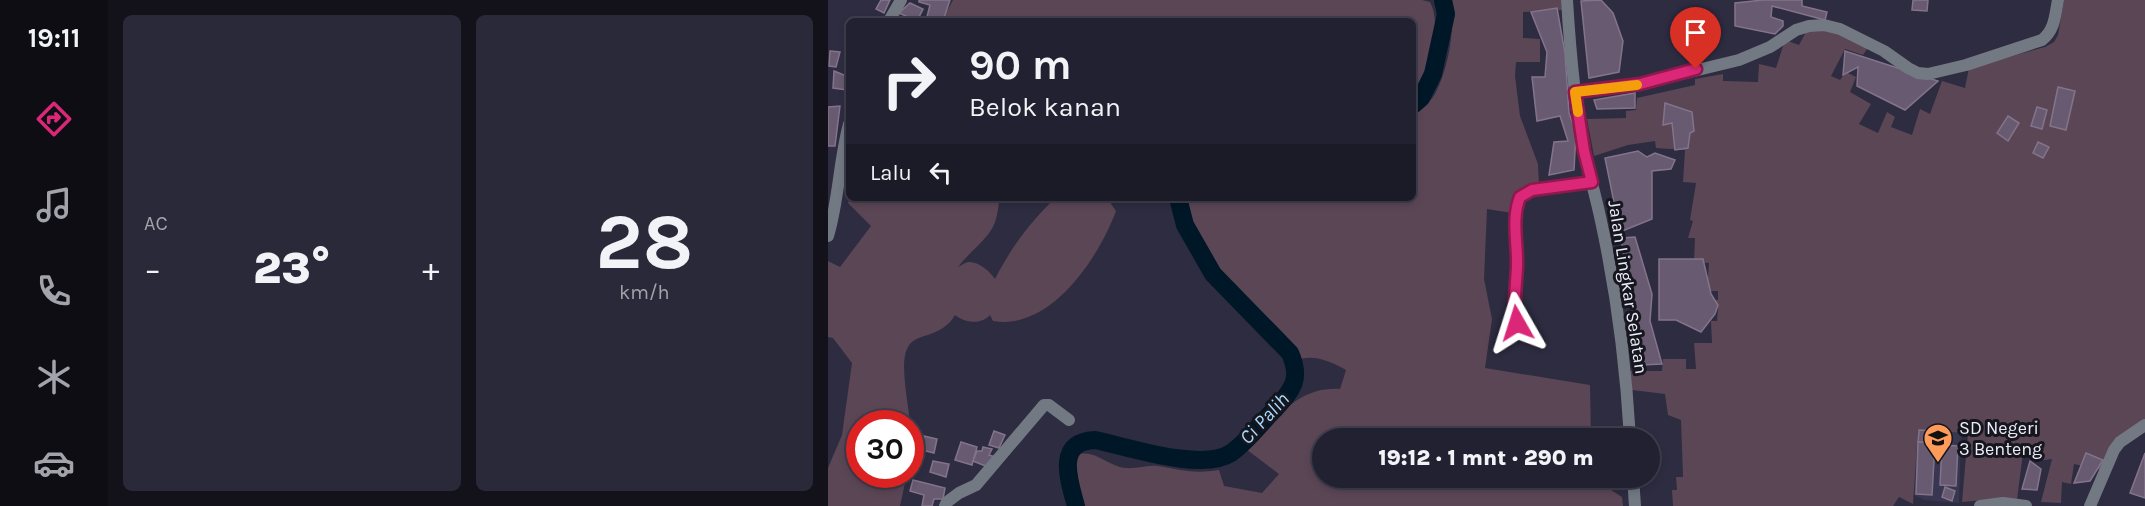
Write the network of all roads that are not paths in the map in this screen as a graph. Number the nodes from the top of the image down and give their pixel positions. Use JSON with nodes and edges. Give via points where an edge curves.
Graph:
{"nodes":[{"id":1,"x":901,"y":0,"type":"edge"},
{"id":2,"x":1567,"y":0,"type":"edge"},
{"id":3,"x":2058,"y":0,"type":"edge"},
{"id":4,"x":891,"y":18,"type":"edge"},
{"id":5,"x":1575,"y":92,"type":"junction"},
{"id":6,"x":846,"y":136,"type":"edge"},
{"id":7,"x":1592,"y":182,"type":"junction"},
{"id":8,"x":828,"y":236,"type":"edge"},
{"id":9,"x":1517,"y":323,"type":"dead end"},
{"id":10,"x":1069,"y":420,"type":"dead end"},
{"id":11,"x":2145,"y":425,"type":"edge"},
{"id":12,"x":1629,"y":428,"type":"edge"},
{"id":13,"x":1634,"y":488,"type":"edge"},
{"id":14,"x":945,"y":506,"type":"edge"},
{"id":15,"x":1635,"y":506,"type":"edge"},
{"id":16,"x":1980,"y":506,"type":"edge"},
{"id":17,"x":2026,"y":506,"type":"edge"},
{"id":18,"x":2090,"y":506,"type":"edge"}],
"edges":[{"from":1,"to":4,"type":"street"},
{"from":2,"to":5,"type":"street","name":"Jalan Lingkar Selatan"},
{"from":3,"to":5,"type":"street","via":[[2053,26],[2042,40],[1938,72],[1918,73],[1875,46],[1824,25],[1801,28],[1739,60],[1640,84]]},
{"from":5,"to":7,"type":"street","name":"Jalan Lingkar Selatan"},
{"from":6,"to":8,"type":"street"},
{"from":7,"to":9,"type":"street","via":[[1532,190],[1520,197],[1516,214]]},
{"from":7,"to":12,"type":"street","name":"Jalan Lingkar Selatan","via":[[1612,276]]},
{"from":10,"to":14,"type":"street","via":[[1044,405],[976,485]]},
{"from":11,"to":18,"type":"street","via":[[2114,450]]},
{"from":13,"to":15,"type":"street"},
{"from":16,"to":17,"type":"street"}]}
